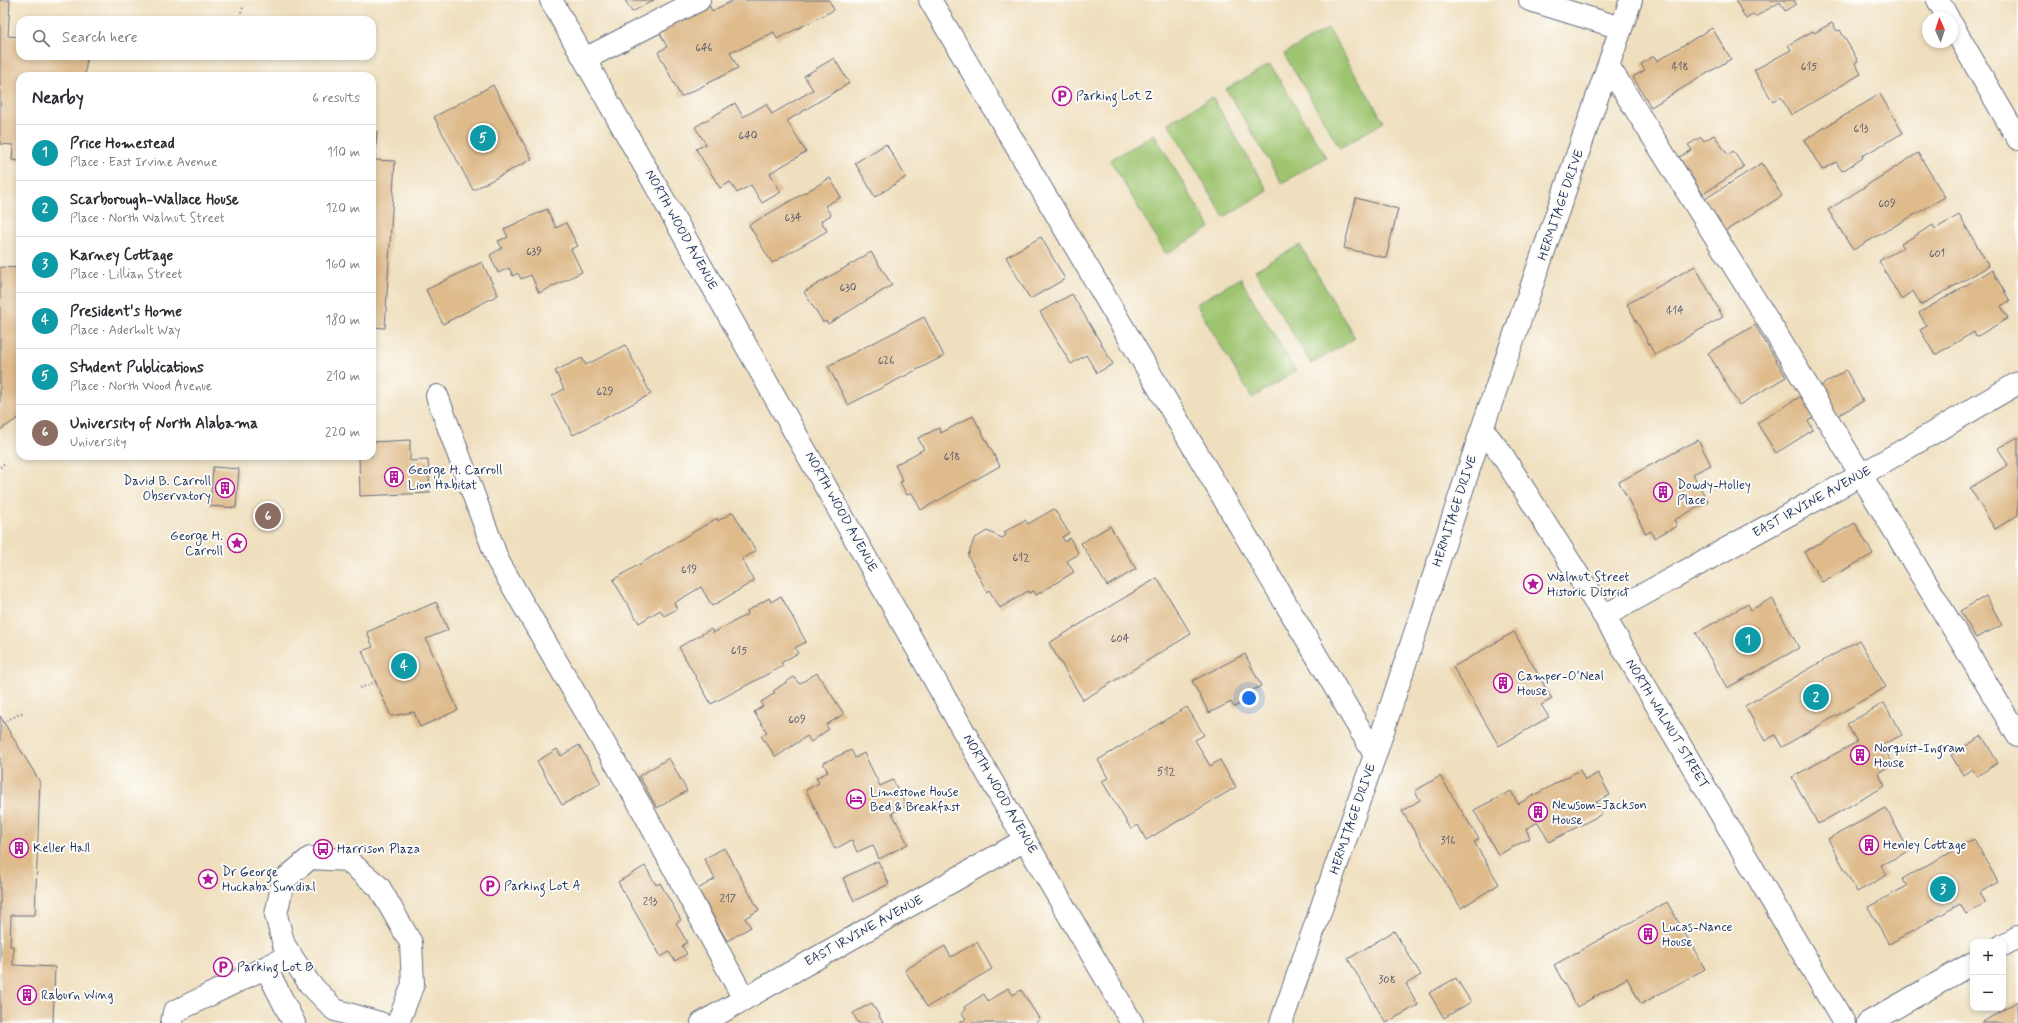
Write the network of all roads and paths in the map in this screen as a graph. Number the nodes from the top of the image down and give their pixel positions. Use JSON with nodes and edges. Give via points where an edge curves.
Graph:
{"nodes":[{"id":1,"x":551,"y":0,"type":"edge"},
{"id":2,"x":699,"y":0,"type":"edge"},
{"id":3,"x":930,"y":0,"type":"edge"},
{"id":4,"x":1530,"y":0,"type":"edge"},
{"id":5,"x":1631,"y":0,"type":"edge"},
{"id":6,"x":1938,"y":0,"type":"edge"},
{"id":7,"x":243,"y":6,"type":"dead end"},
{"id":8,"x":1945,"y":12,"type":"edge"},
{"id":9,"x":239,"y":16,"type":"edge"},
{"id":10,"x":1621,"y":28,"type":"junction"},
{"id":11,"x":1958,"y":35,"type":"edge"},
{"id":12,"x":585,"y":59,"type":"junction"},
{"id":13,"x":1609,"y":67,"type":"junction"},
{"id":14,"x":2018,"y":139,"type":"edge"},
{"id":15,"x":2018,"y":383,"type":"edge"},
{"id":16,"x":436,"y":396,"type":"dead end"},
{"id":17,"x":1482,"y":429,"type":"junction"},
{"id":18,"x":4,"y":464,"type":"dead end"},
{"id":19,"x":0,"y":467,"type":"edge"},
{"id":20,"x":1861,"y":475,"type":"junction"},
{"id":21,"x":1604,"y":616,"type":"junction"},
{"id":22,"x":376,"y":682,"type":"dead end"},
{"id":23,"x":360,"y":688,"type":"dead end"},
{"id":24,"x":24,"y":712,"type":"dead end"},
{"id":25,"x":3,"y":722,"type":"dead end"},
{"id":26,"x":2018,"y":736,"type":"edge"},
{"id":27,"x":1376,"y":755,"type":"junction"},
{"id":28,"x":1025,"y":840,"type":"junction"},
{"id":29,"x":2018,"y":937,"type":"edge"},
{"id":30,"x":2006,"y":943,"type":"edge"},
{"id":31,"x":291,"y":956,"type":"junction"},
{"id":32,"x":1970,"y":965,"type":"edge"},
{"id":33,"x":266,"y":968,"type":"junction"},
{"id":34,"x":744,"y":999,"type":"junction"},
{"id":35,"x":353,"y":1020,"type":"edge"},
{"id":36,"x":172,"y":1023,"type":"edge"},
{"id":37,"x":294,"y":1023,"type":"edge"},
{"id":38,"x":380,"y":1023,"type":"edge"},
{"id":39,"x":398,"y":1023,"type":"edge"},
{"id":40,"x":702,"y":1023,"type":"edge"},
{"id":41,"x":1132,"y":1023,"type":"edge"},
{"id":42,"x":1281,"y":1023,"type":"edge"},
{"id":43,"x":1844,"y":1023,"type":"edge"},
{"id":44,"x":1868,"y":1023,"type":"edge"}],
"edges":[{"from":1,"to":12,"type":"street","name":"NORTH WOOD AVENUE"},
{"from":2,"to":12,"type":"street"},
{"from":3,"to":27,"type":"street"},
{"from":4,"to":10,"type":"street"},
{"from":5,"to":10,"type":"street","name":"HERMITAGE DRIVE"},
{"from":6,"to":8,"type":"street"},
{"from":7,"to":9,"type":"path"},
{"from":10,"to":13,"type":"street","name":"HERMITAGE DRIVE"},
{"from":11,"to":14,"type":"street"},
{"from":12,"to":28,"type":"street","name":"NORTH WOOD AVENUE"},
{"from":13,"to":17,"type":"street","name":"HERMITAGE DRIVE"},
{"from":13,"to":20,"type":"street","via":[[1772,327]]},
{"from":15,"to":20,"type":"street","name":"EAST IRVINE AVENUE"},
{"from":16,"to":34,"type":"street","via":[[498,561],[640,805]]},
{"from":17,"to":21,"type":"street","name":"NORTH WALNUT STREET","via":[[1501,453]]},
{"from":17,"to":27,"type":"street","name":"HERMITAGE DRIVE"},
{"from":18,"to":19,"type":"path"},
{"from":20,"to":21,"type":"street","name":"EAST IRVINE AVENUE"},
{"from":20,"to":26,"type":"street"},
{"from":21,"to":43,"type":"street","name":"NORTH WALNUT STREET"},
{"from":22,"to":23,"type":"path"},
{"from":24,"to":25,"type":"path"},
{"from":27,"to":42,"type":"street","name":"HERMITAGE DRIVE"},
{"from":28,"to":34,"type":"street","name":"EAST IRVINE AVENUE"},
{"from":28,"to":41,"type":"street","name":"NORTH WOOD AVENUE"},
{"from":29,"to":30,"type":"street"},
{"from":31,"to":33,"type":"street"},
{"from":31,"to":35,"type":"street","via":[[309,983],[334,1010]]},
{"from":31,"to":39,"type":"street","via":[[284,945],[276,915],[283,881],[310,858],[347,860],[379,887],[411,942],[413,984]]},
{"from":32,"to":44,"type":"street"},
{"from":33,"to":36,"type":"street","via":[[174,1012]]},
{"from":33,"to":37,"type":"street"},
{"from":34,"to":40,"type":"street","name":"EAST IRVINE AVENUE"},
{"from":35,"to":38,"type":"street"}]}
